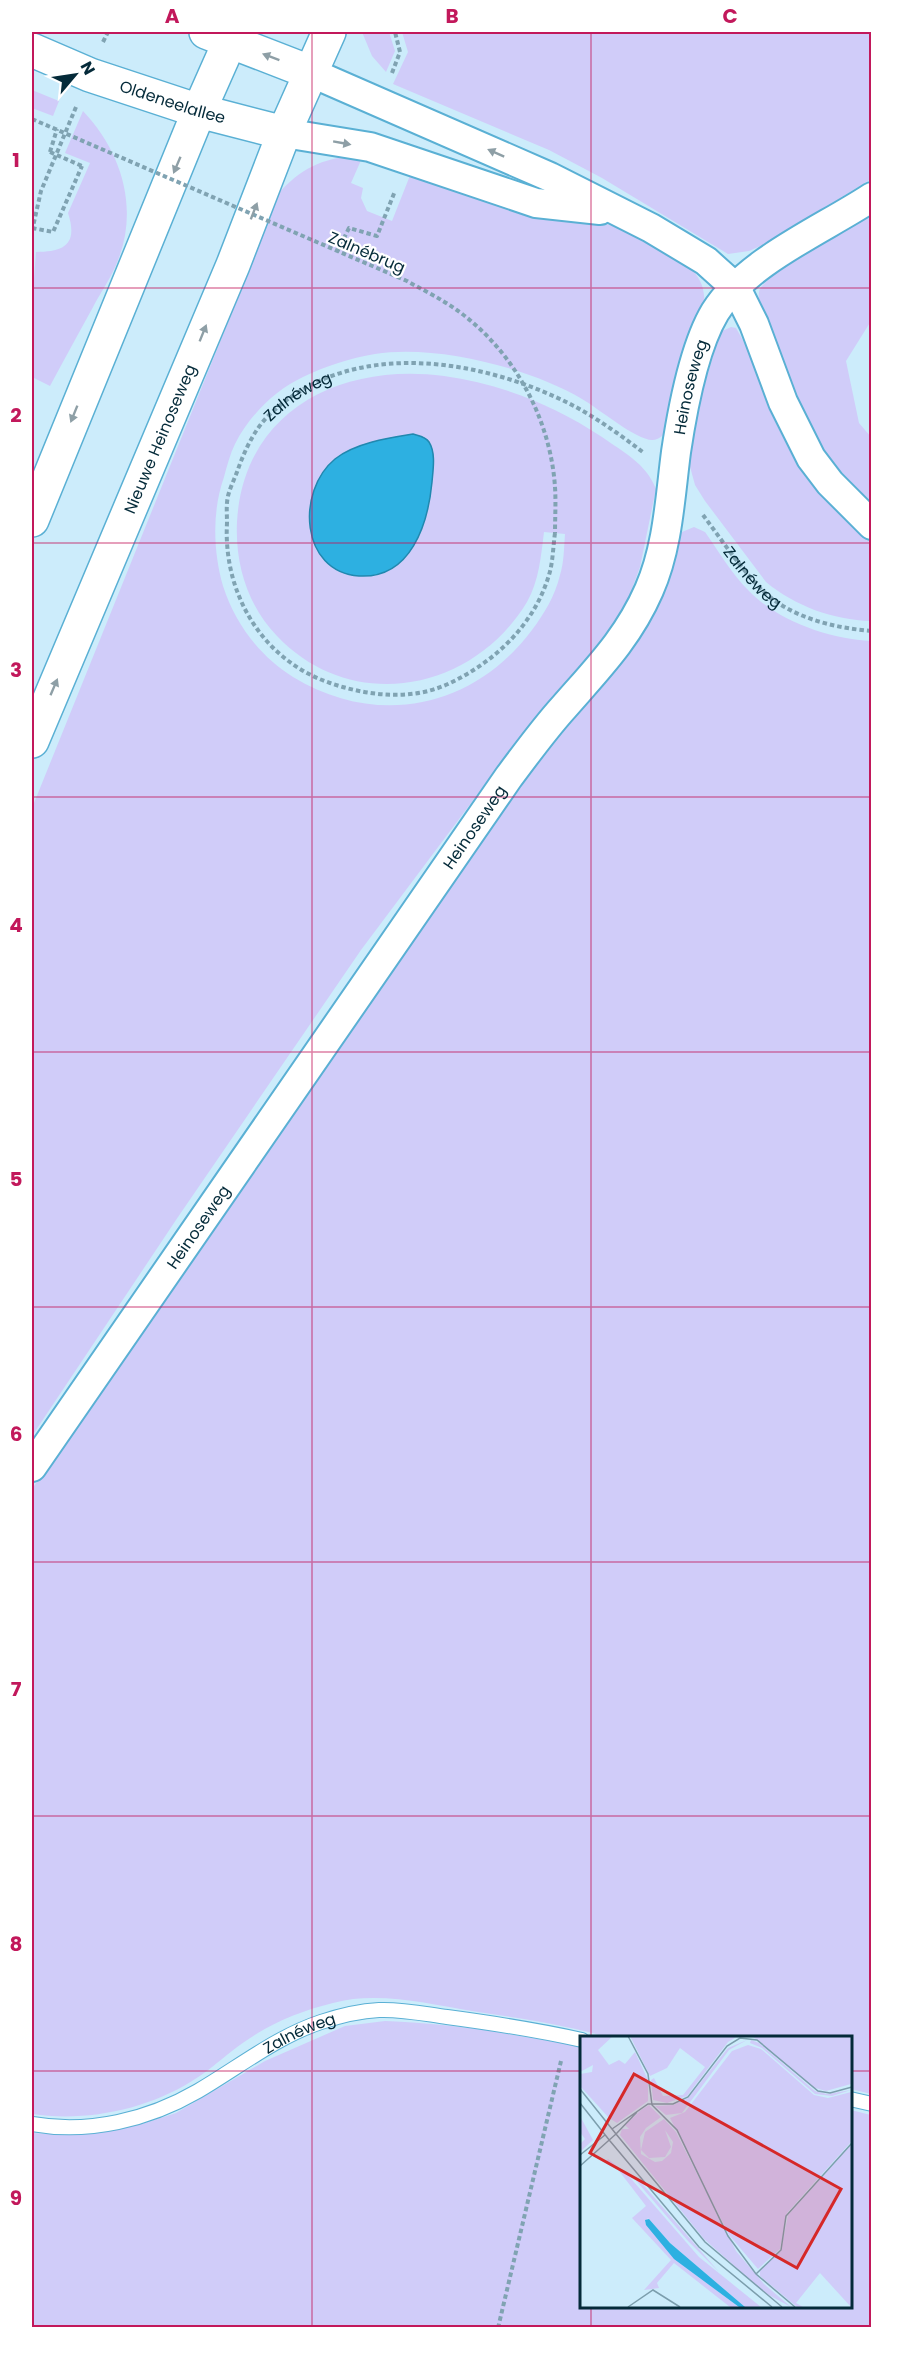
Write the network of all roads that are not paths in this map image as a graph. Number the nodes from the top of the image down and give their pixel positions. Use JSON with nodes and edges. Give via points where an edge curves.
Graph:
{"nodes":[{"id":1,"x":329,"y":32,"type":"edge"},
{"id":2,"x":223,"y":35,"type":"edge"},
{"id":3,"x":32,"y":50,"type":"edge"},
{"id":4,"x":312,"y":73,"type":"junction"},
{"id":5,"x":199,"y":111,"type":"junction"},
{"id":6,"x":284,"y":133,"type":"junction"},
{"id":7,"x":872,"y":197,"type":"edge"},
{"id":8,"x":623,"y":213,"type":"junction"},
{"id":9,"x":736,"y":288,"type":"junction"},
{"id":10,"x":32,"y":520,"type":"edge"},
{"id":11,"x":872,"y":525,"type":"edge"},
{"id":12,"x":32,"y":741,"type":"edge"},
{"id":13,"x":32,"y":1467,"type":"edge"},
{"id":14,"x":580,"y":2040,"type":"edge"},
{"id":15,"x":852,"y":2099,"type":"edge"},
{"id":16,"x":872,"y":2104,"type":"edge"},
{"id":17,"x":32,"y":2124,"type":"edge"}],
"edges":[{"from":1,"to":4,"type":"main road","name":"Nieuwe Heinoseweg"},
{"from":4,"to":2,"type":"main road","one_way":true},
{"from":2,"to":5,"type":"main road"},
{"from":3,"to":5,"type":"main road","name":"Oldeneelallee","via":[[90,75]]},
{"from":4,"to":6,"type":"main road","name":"Nieuwe Heinoseweg"},
{"from":8,"to":4,"type":"street","one_way":true},
{"from":5,"to":6,"type":"main road","name":"Oldeneelallee"},
{"from":5,"to":10,"type":"main road","one_way":true},
{"from":6,"to":8,"type":"street","one_way":true,"via":[[370,147],[537,203]]},
{"from":12,"to":6,"type":"main road","name":"Nieuwe Heinoseweg","one_way":true},
{"from":7,"to":9,"type":"street","name":"Heinoseweg","via":[[783,252]]},
{"from":8,"to":9,"type":"street","via":[[688,249]]},
{"from":9,"to":11,"type":"street","via":[[796,430],[830,483]]},
{"from":9,"to":13,"type":"street","name":"Heinoseweg","via":[[707,328],[687,397],[659,562],[650,588],[622,640],[508,778]]},
{"from":14,"to":17,"type":"lane","name":"Zalnéweg","via":[[399,2010],[351,2014],[276,2041],[197,2092],[161,2110],[77,2128]]},
{"from":15,"to":16,"type":"lane"}]}
